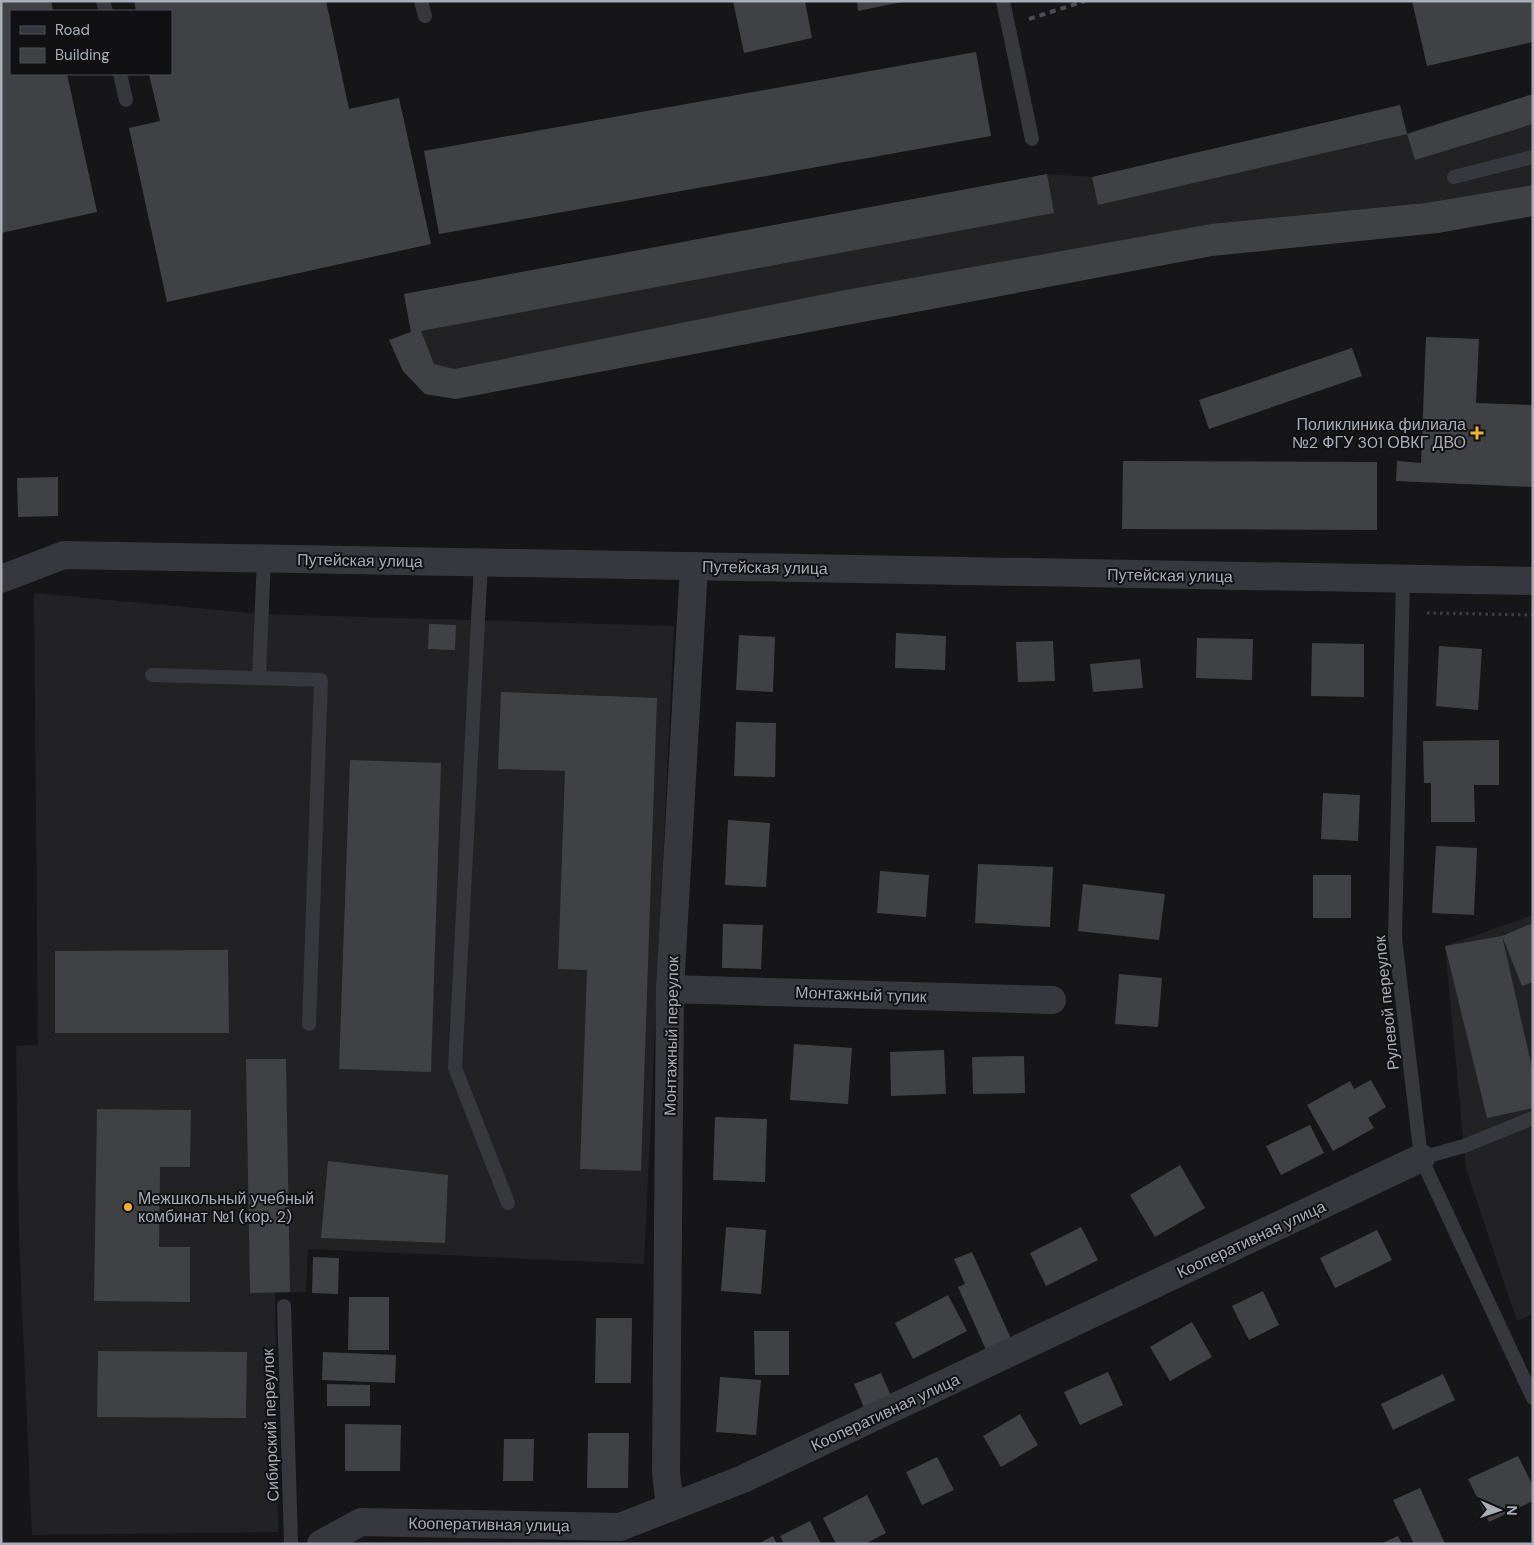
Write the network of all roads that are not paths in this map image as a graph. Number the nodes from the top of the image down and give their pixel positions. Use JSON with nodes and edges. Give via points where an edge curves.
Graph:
{"nodes":[{"id":1,"x":421,"y":1,"type":"edge"},
{"id":2,"x":1003,"y":1,"type":"edge"},
{"id":3,"x":425,"y":16,"type":"dead end"},
{"id":4,"x":120,"y":75,"type":"edge"},
{"id":5,"x":126,"y":100,"type":"dead end"},
{"id":6,"x":1032,"y":139,"type":"dead end"},
{"id":7,"x":1533,"y":157,"type":"edge"},
{"id":8,"x":1454,"y":177,"type":"dead end"},
{"id":9,"x":264,"y":558,"type":"junction"},
{"id":10,"x":481,"y":562,"type":"junction"},
{"id":11,"x":694,"y":566,"type":"junction"},
{"id":12,"x":1403,"y":579,"type":"junction"},
{"id":13,"x":1,"y":580,"type":"edge"},
{"id":14,"x":1533,"y":581,"type":"edge"},
{"id":15,"x":152,"y":675,"type":"dead end"},
{"id":16,"x":259,"y":678,"type":"junction"},
{"id":17,"x":670,"y":989,"type":"junction"},
{"id":18,"x":1052,"y":1000,"type":"dead end"},
{"id":19,"x":309,"y":1024,"type":"dead end"},
{"id":20,"x":1533,"y":1118,"type":"edge"},
{"id":21,"x":1421,"y":1158,"type":"junction"},
{"id":22,"x":508,"y":1203,"type":"dead end"},
{"id":23,"x":284,"y":1306,"type":"dead end"},
{"id":24,"x":1533,"y":1398,"type":"edge"},
{"id":25,"x":670,"y":1506,"type":"junction"},
{"id":26,"x":291,"y":1544,"type":"edge"},
{"id":27,"x":321,"y":1544,"type":"edge"}],
"edges":[{"from":1,"to":3,"type":"lane"},
{"from":2,"to":6,"type":"lane"},
{"from":4,"to":5,"type":"lane"},
{"from":7,"to":8,"type":"lane"},
{"from":9,"to":10,"type":"street","name":"Путейская улица"},
{"from":9,"to":13,"type":"street","name":"Путейская улица","via":[[64,555]]},
{"from":9,"to":16,"type":"lane"},
{"from":10,"to":11,"type":"street","name":"Путейская улица"},
{"from":10,"to":22,"type":"lane","via":[[455,1068]]},
{"from":11,"to":12,"type":"street","name":"Путейская улица"},
{"from":11,"to":17,"type":"street","name":"Монтажный переулок"},
{"from":12,"to":14,"type":"street","name":"Путейская улица"},
{"from":12,"to":21,"type":"lane","name":"Рулевой переулок","via":[[1395,938]]},
{"from":15,"to":16,"type":"lane"},
{"from":16,"to":19,"type":"lane","via":[[321,680]]},
{"from":17,"to":18,"type":"street","name":"Монтажный тупик"},
{"from":17,"to":25,"type":"street","name":"Монтажный переулок","via":[[666,1474]]},
{"from":20,"to":21,"type":"lane","via":[[1464,1146]]},
{"from":21,"to":24,"type":"lane","name":"Рулевой переулок"},
{"from":21,"to":25,"type":"street","name":"Кооперативная улица","via":[[742,1479]]},
{"from":23,"to":26,"type":"lane","name":"Сибирский переулок"},
{"from":25,"to":27,"type":"street","name":"Кооперативная улица","via":[[620,1527],[362,1522]]}]}
